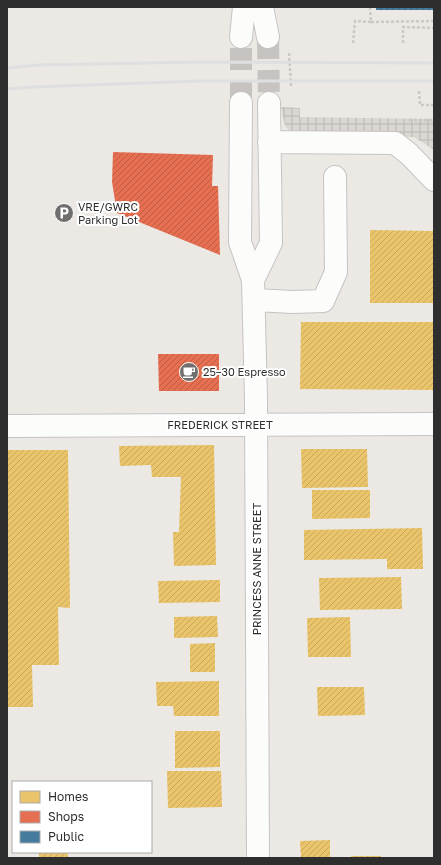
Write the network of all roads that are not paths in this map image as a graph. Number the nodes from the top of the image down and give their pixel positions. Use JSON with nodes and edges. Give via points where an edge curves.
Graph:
{"nodes":[{"id":1,"x":244,"y":7,"type":"edge"},
{"id":2,"x":262,"y":7,"type":"edge"},
{"id":3,"x":241,"y":37,"type":"tunnel mouth"},
{"id":4,"x":268,"y":37,"type":"tunnel mouth"},
{"id":5,"x":241,"y":103,"type":"tunnel mouth"},
{"id":6,"x":269,"y":103,"type":"tunnel mouth"},
{"id":7,"x":269,"y":142,"type":"junction"},
{"id":8,"x":335,"y":177,"type":"dead end"},
{"id":9,"x":434,"y":180,"type":"edge"},
{"id":10,"x":253,"y":290,"type":"junction"},
{"id":11,"x":256,"y":424,"type":"junction"},
{"id":12,"x":434,"y":424,"type":"edge"},
{"id":13,"x":7,"y":426,"type":"edge"},
{"id":14,"x":258,"y":858,"type":"edge"}],
"edges":[{"from":1,"to":3,"type":"street"},
{"from":2,"to":4,"type":"street"},
{"from":5,"to":10,"type":"street","name":"PRINCESS ANNE STREET","via":[[240,242]]},
{"from":6,"to":7,"type":"street","name":"PRINCESS ANNE STREET"},
{"from":7,"to":9,"type":"street","via":[[395,143]]},
{"from":7,"to":10,"type":"street","name":"PRINCESS ANNE STREET","via":[[271,243]]},
{"from":8,"to":10,"type":"street","via":[[336,272],[323,301]]},
{"from":10,"to":11,"type":"street","name":"PRINCESS ANNE STREET"},
{"from":11,"to":12,"type":"street","name":"FREDERICK STREET"},
{"from":11,"to":13,"type":"street","name":"FREDERICK STREET"},
{"from":11,"to":14,"type":"street","name":"PRINCESS ANNE STREET"}]}
